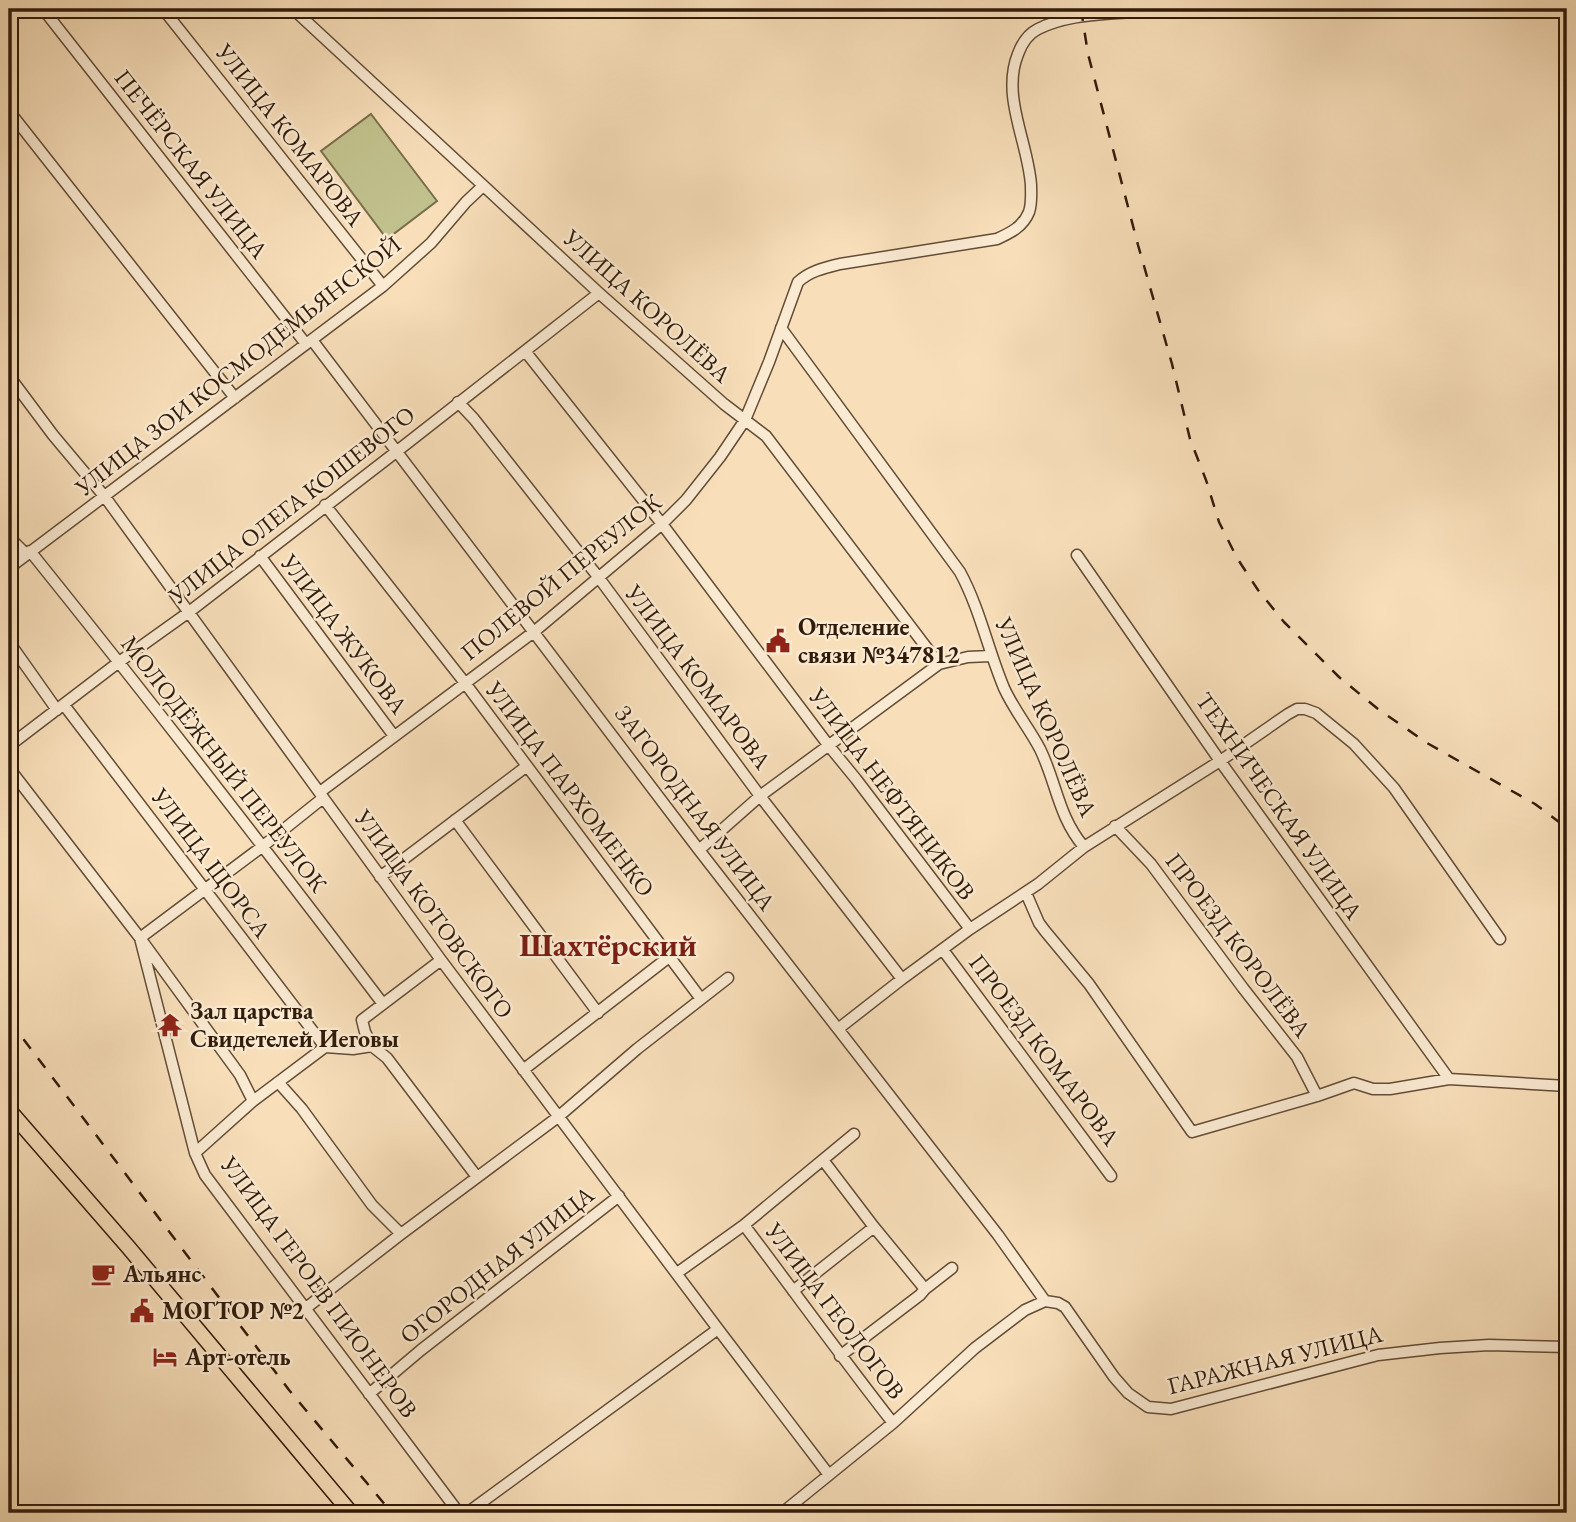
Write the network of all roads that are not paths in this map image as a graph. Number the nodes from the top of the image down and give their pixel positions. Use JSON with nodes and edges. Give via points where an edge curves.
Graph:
{"nodes":[{"id":1,"x":19,"y":9,"type":"edge"},
{"id":2,"x":43,"y":9,"type":"edge"},
{"id":3,"x":163,"y":9,"type":"edge"},
{"id":4,"x":293,"y":9,"type":"edge"},
{"id":5,"x":1153,"y":9,"type":"edge"},
{"id":6,"x":9,"y":16,"type":"edge"},
{"id":7,"x":9,"y":111,"type":"edge"},
{"id":8,"x":482,"y":186,"type":"junction"},
{"id":9,"x":383,"y":286,"type":"junction"},
{"id":10,"x":599,"y":293,"type":"junction"},
{"id":11,"x":781,"y":328,"type":"junction"},
{"id":12,"x":309,"y":342,"type":"junction"},
{"id":13,"x":525,"y":351,"type":"junction"},
{"id":14,"x":9,"y":376,"type":"edge"},
{"id":15,"x":235,"y":398,"type":"junction"},
{"id":16,"x":458,"y":402,"type":"junction"},
{"id":17,"x":745,"y":419,"type":"junction"},
{"id":18,"x":396,"y":452,"type":"junction"},
{"id":19,"x":105,"y":497,"type":"junction"},
{"id":20,"x":325,"y":505,"type":"junction"},
{"id":21,"x":662,"y":524,"type":"junction"},
{"id":22,"x":9,"y":537,"type":"edge"},
{"id":23,"x":28,"y":553,"type":"junction"},
{"id":24,"x":1077,"y":555,"type":"dead end"},
{"id":25,"x":260,"y":556,"type":"junction"},
{"id":26,"x":9,"y":568,"type":"edge"},
{"id":27,"x":598,"y":578,"type":"junction"},
{"id":28,"x":189,"y":612,"type":"junction"},
{"id":29,"x":534,"y":631,"type":"junction"},
{"id":30,"x":9,"y":642,"type":"edge"},
{"id":31,"x":991,"y":656,"type":"junction"},
{"id":32,"x":119,"y":662,"type":"junction"},
{"id":33,"x":939,"y":664,"type":"junction"},
{"id":34,"x":465,"y":683,"type":"junction"},
{"id":35,"x":61,"y":708,"type":"junction"},
{"id":36,"x":394,"y":737,"type":"junction"},
{"id":37,"x":9,"y":746,"type":"edge"},
{"id":38,"x":829,"y":746,"type":"junction"},
{"id":39,"x":1220,"y":761,"type":"junction"},
{"id":40,"x":527,"y":766,"type":"junction"},
{"id":41,"x":9,"y":768,"type":"edge"},
{"id":42,"x":321,"y":795,"type":"junction"},
{"id":43,"x":760,"y":796,"type":"junction"},
{"id":44,"x":455,"y":820,"type":"junction"},
{"id":45,"x":1115,"y":826,"type":"junction"},
{"id":46,"x":263,"y":846,"type":"junction"},
{"id":47,"x":1084,"y":847,"type":"junction"},
{"id":48,"x":699,"y":850,"type":"junction"},
{"id":49,"x":380,"y":877,"type":"junction"},
{"id":50,"x":205,"y":889,"type":"junction"},
{"id":51,"x":1026,"y":893,"type":"junction"},
{"id":52,"x":970,"y":929,"type":"junction"},
{"id":53,"x":139,"y":938,"type":"junction"},
{"id":54,"x":1500,"y":939,"type":"dead end"},
{"id":55,"x":943,"y":950,"type":"junction"},
{"id":56,"x":669,"y":957,"type":"junction"},
{"id":57,"x":441,"y":960,"type":"junction"},
{"id":58,"x":728,"y":978,"type":"dead end"},
{"id":59,"x":902,"y":979,"type":"junction"},
{"id":60,"x":701,"y":999,"type":"junction"},
{"id":61,"x":383,"y":1004,"type":"junction"},
{"id":62,"x":598,"y":1013,"type":"junction"},
{"id":63,"x":838,"y":1030,"type":"junction"},
{"id":64,"x":372,"y":1046,"type":"junction"},
{"id":65,"x":325,"y":1047,"type":"junction"},
{"id":66,"x":523,"y":1070,"type":"junction"},
{"id":67,"x":1449,"y":1079,"type":"junction"},
{"id":68,"x":278,"y":1082,"type":"junction"},
{"id":69,"x":1567,"y":1086,"type":"edge"},
{"id":70,"x":1317,"y":1096,"type":"junction"},
{"id":71,"x":253,"y":1101,"type":"junction"},
{"id":72,"x":9,"y":1110,"type":"edge"},
{"id":73,"x":558,"y":1117,"type":"junction"},
{"id":74,"x":854,"y":1135,"type":"dead end"},
{"id":75,"x":195,"y":1153,"type":"junction"},
{"id":76,"x":823,"y":1160,"type":"junction"},
{"id":77,"x":1111,"y":1176,"type":"dead end"},
{"id":78,"x":477,"y":1177,"type":"junction"},
{"id":79,"x":619,"y":1196,"type":"junction"},
{"id":80,"x":744,"y":1225,"type":"junction"},
{"id":81,"x":874,"y":1227,"type":"junction"},
{"id":82,"x":401,"y":1234,"type":"junction"},
{"id":83,"x":952,"y":1268,"type":"dead end"},
{"id":84,"x":677,"y":1273,"type":"junction"},
{"id":85,"x":925,"y":1289,"type":"junction"},
{"id":86,"x":793,"y":1291,"type":"junction"},
{"id":87,"x":1045,"y":1301,"type":"junction"},
{"id":88,"x":306,"y":1308,"type":"junction"},
{"id":89,"x":718,"y":1329,"type":"junction"},
{"id":90,"x":1567,"y":1347,"type":"edge"},
{"id":91,"x":840,"y":1356,"type":"junction"},
{"id":92,"x":369,"y":1394,"type":"junction"},
{"id":93,"x":893,"y":1423,"type":"junction"},
{"id":94,"x":829,"y":1475,"type":"junction"},
{"id":95,"x":351,"y":1513,"type":"edge"},
{"id":96,"x":459,"y":1513,"type":"edge"},
{"id":97,"x":467,"y":1513,"type":"edge"},
{"id":98,"x":782,"y":1513,"type":"edge"}],
"edges":[{"from":1,"to":6,"type":"street"},
{"from":2,"to":12,"type":"street","name":"ПЕЧЁРСКАЯ УЛИЦА"},
{"from":3,"to":9,"type":"street","name":"УЛИЦА КОМАРОВА"},
{"from":4,"to":8,"type":"street","name":"УЛИЦА КОРОЛЁВА"},
{"from":5,"to":11,"type":"street","name":"ПОЛЕВОЙ ПЕРЕУЛОК","via":[[1081,15],[1055,22],[1022,43],[1013,88],[1032,199],[1020,226],[997,239],[818,269],[798,282]]},
{"from":7,"to":15,"type":"street"},
{"from":8,"to":9,"type":"street","name":"УЛИЦА ЗОИ КОСМОДЕМЬЯНСКОЙ","via":[[431,243]]},
{"from":8,"to":10,"type":"street","name":"УЛИЦА КОРОЛЁВА"},
{"from":9,"to":12,"type":"street","name":"УЛИЦА ЗОИ КОСМОДЕМЬЯНСКОЙ"},
{"from":10,"to":13,"type":"street","name":"УЛИЦА ОЛЕГА КОШЕВОГО"},
{"from":10,"to":17,"type":"street","name":"УЛИЦА КОРОЛЁВА"},
{"from":11,"to":17,"type":"street","name":"ПОЛЕВОЙ ПЕРЕУЛОК"},
{"from":11,"to":31,"type":"street","name":"УЛИЦА КОРОЛЁВА","via":[[960,572]]},
{"from":12,"to":15,"type":"street","name":"УЛИЦА ЗОИ КОСМОДЕМЬЯНСКОЙ"},
{"from":12,"to":18,"type":"street","name":"ЗАГОРОДНАЯ УЛИЦА"},
{"from":13,"to":16,"type":"street","name":"УЛИЦА ОЛЕГА КОШЕВОГО"},
{"from":13,"to":21,"type":"street","name":"УЛИЦА НЕФТЯНИКОВ"},
{"from":14,"to":19,"type":"street","name":"УЛИЦА КОТОВСКОГО"},
{"from":15,"to":19,"type":"street","name":"УЛИЦА ЗОИ КОСМОДЕМЬЯНСКОЙ"},
{"from":16,"to":18,"type":"street","name":"УЛИЦА ОЛЕГА КОШЕВОГО"},
{"from":16,"to":27,"type":"street","name":"УЛИЦА КОМАРОВА"},
{"from":17,"to":21,"type":"street","name":"ПОЛЕВОЙ ПЕРЕУЛОК","via":[[704,478]]},
{"from":17,"to":33,"type":"street","name":"УЛИЦА КОРОЛЁВА","via":[[773,443]]},
{"from":18,"to":20,"type":"street","name":"УЛИЦА ОЛЕГА КОШЕВОГО"},
{"from":18,"to":29,"type":"street","name":"ЗАГОРОДНАЯ УЛИЦА"},
{"from":19,"to":23,"type":"street","name":"УЛИЦА ЗОИ КОСМОДЕМЬЯНСКОЙ"},
{"from":19,"to":28,"type":"street","name":"УЛИЦА КОТОВСКОГО"},
{"from":20,"to":25,"type":"street","name":"УЛИЦА ОЛЕГА КОШЕВОГО"},
{"from":20,"to":34,"type":"street","name":"УЛИЦА ПАРХОМЕНКО"},
{"from":21,"to":27,"type":"street","name":"ПОЛЕВОЙ ПЕРЕУЛОК"},
{"from":21,"to":38,"type":"street","name":"УЛИЦА НЕФТЯНИКОВ"},
{"from":22,"to":23,"type":"street","name":"МОЛОДЁЖНЫЙ ПЕРЕУЛОК"},
{"from":23,"to":26,"type":"street","name":"УЛИЦА ЗОИ КОСМОДЕМЬЯНСКОЙ"},
{"from":23,"to":32,"type":"street","name":"МОЛОДЁЖНЫЙ ПЕРЕУЛОК"},
{"from":24,"to":39,"type":"street","name":"ТЕХНИЧЕСКАЯ УЛИЦА"},
{"from":25,"to":28,"type":"street","name":"УЛИЦА ОЛЕГА КОШЕВОГО"},
{"from":25,"to":36,"type":"street","name":"УЛИЦА ЖУКОВА"},
{"from":27,"to":29,"type":"street","name":"ПОЛЕВОЙ ПЕРЕУЛОК"},
{"from":27,"to":43,"type":"street","name":"УЛИЦА КОМАРОВА"},
{"from":28,"to":32,"type":"street","name":"УЛИЦА ОЛЕГА КОШЕВОГО"},
{"from":28,"to":42,"type":"street","name":"УЛИЦА КОТОВСКОГО"},
{"from":29,"to":34,"type":"street","name":"ПОЛЕВОЙ ПЕРЕУЛОК"},
{"from":29,"to":48,"type":"street","name":"ЗАГОРОДНАЯ УЛИЦА"},
{"from":30,"to":35,"type":"street","name":"УЛИЦА ЩОРСА"},
{"from":31,"to":33,"type":"street"},
{"from":31,"to":47,"type":"street","name":"УЛИЦА КОРОЛЁВА","via":[[1040,750],[1066,821]]},
{"from":32,"to":35,"type":"street","name":"УЛИЦА ОЛЕГА КОШЕВОГО"},
{"from":32,"to":46,"type":"street","name":"МОЛОДЁЖНЫЙ ПЕРЕУЛОК"},
{"from":33,"to":38,"type":"street"},
{"from":34,"to":36,"type":"street","name":"ПОЛЕВОЙ ПЕРЕУЛОК"},
{"from":34,"to":40,"type":"street","name":"УЛИЦА ПАРХОМЕНКО"},
{"from":35,"to":37,"type":"street","name":"УЛИЦА ОЛЕГА КОШЕВОГО"},
{"from":35,"to":50,"type":"street","name":"УЛИЦА ЩОРСА"},
{"from":36,"to":42,"type":"street","name":"ПОЛЕВОЙ ПЕРЕУЛОК"},
{"from":38,"to":43,"type":"street"},
{"from":38,"to":52,"type":"street","name":"УЛИЦА НЕФТЯНИКОВ"},
{"from":39,"to":45,"type":"street"},
{"from":39,"to":54,"type":"street","via":[[1297,709],[1316,713],[1394,788]]},
{"from":39,"to":67,"type":"street","name":"ТЕХНИЧЕСКАЯ УЛИЦА"},
{"from":40,"to":44,"type":"street"},
{"from":40,"to":56,"type":"street","name":"УЛИЦА ПАРХОМЕНКО"},
{"from":41,"to":53,"type":"street"},
{"from":42,"to":46,"type":"street","name":"ПОЛЕВОЙ ПЕРЕУЛОК"},
{"from":42,"to":49,"type":"street","name":"УЛИЦА КОТОВСКОГО"},
{"from":43,"to":48,"type":"street"},
{"from":43,"to":59,"type":"street","name":"УЛИЦА КОМАРОВА"},
{"from":44,"to":49,"type":"street"},
{"from":44,"to":62,"type":"street"},
{"from":45,"to":47,"type":"street"},
{"from":45,"to":70,"type":"street","name":"ПРОЕЗД КОРОЛЁВА","via":[[1151,864],[1297,1057]]},
{"from":46,"to":50,"type":"street","name":"ПОЛЕВОЙ ПЕРЕУЛОК"},
{"from":46,"to":61,"type":"street","name":"МОЛОДЁЖНЫЙ ПЕРЕУЛОК"},
{"from":47,"to":51,"type":"street"},
{"from":48,"to":63,"type":"street","name":"ЗАГОРОДНАЯ УЛИЦА"},
{"from":49,"to":57,"type":"street","name":"УЛИЦА КОТОВСКОГО"},
{"from":50,"to":53,"type":"street","name":"ПОЛЕВОЙ ПЕРЕУЛОК"},
{"from":50,"to":65,"type":"street","name":"УЛИЦА ЩОРСА"},
{"from":51,"to":52,"type":"street"},
{"from":51,"to":70,"type":"street","via":[[1039,923],[1089,984],[1192,1132]]},
{"from":52,"to":55,"type":"street"},
{"from":53,"to":71,"type":"street","via":[[240,1075]]},
{"from":53,"to":75,"type":"street","name":"УЛИЦА ГЕРОЕВ ПИОНЕРОВ"},
{"from":55,"to":59,"type":"street"},
{"from":55,"to":77,"type":"street","name":"ПРОЕЗД КОМАРОВА"},
{"from":56,"to":60,"type":"street","name":"УЛИЦА ПАРХОМЕНКО"},
{"from":56,"to":62,"type":"street"},
{"from":57,"to":61,"type":"street"},
{"from":57,"to":66,"type":"street","name":"УЛИЦА КОТОВСКОГО"},
{"from":58,"to":60,"type":"street"},
{"from":59,"to":63,"type":"street"},
{"from":60,"to":73,"type":"street"},
{"from":61,"to":64,"type":"street","via":[[362,1020]]},
{"from":62,"to":66,"type":"street"},
{"from":63,"to":87,"type":"street","name":"ЗАГОРОДНАЯ УЛИЦА"},
{"from":64,"to":65,"type":"street"},
{"from":64,"to":78,"type":"street","via":[[387,1058]]},
{"from":65,"to":68,"type":"street"},
{"from":66,"to":73,"type":"street","name":"УЛИЦА КОТОВСКОГО"},
{"from":67,"to":69,"type":"street"},
{"from":67,"to":70,"type":"street","via":[[1391,1089],[1354,1083]]},
{"from":68,"to":71,"type":"street"},
{"from":68,"to":82,"type":"street","via":[[372,1205]]},
{"from":71,"to":75,"type":"street"},
{"from":72,"to":95,"type":"main road"},
{"from":73,"to":78,"type":"street"},
{"from":73,"to":79,"type":"street","name":"УЛИЦА КОТОВСКОГО"},
{"from":74,"to":76,"type":"street"},
{"from":75,"to":88,"type":"street","name":"УЛИЦА ГЕРОЕВ ПИОНЕРОВ","via":[[222,1200]]},
{"from":76,"to":80,"type":"street"},
{"from":76,"to":81,"type":"street"},
{"from":78,"to":82,"type":"street"},
{"from":79,"to":84,"type":"street","name":"УЛИЦА КОТОВСКОГО"},
{"from":79,"to":92,"type":"street","name":"ОГОРОДНАЯ УЛИЦА"},
{"from":80,"to":84,"type":"street"},
{"from":80,"to":86,"type":"street","name":"УЛИЦА ГЕОЛОГОВ"},
{"from":81,"to":85,"type":"street"},
{"from":81,"to":86,"type":"street"},
{"from":82,"to":88,"type":"street"},
{"from":83,"to":85,"type":"street"},
{"from":84,"to":89,"type":"street","name":"УЛИЦА КОТОВСКОГО"},
{"from":85,"to":91,"type":"street"},
{"from":86,"to":91,"type":"street","name":"УЛИЦА ГЕОЛОГОВ"},
{"from":87,"to":90,"type":"street","name":"ГАРАЖНАЯ УЛИЦА","via":[[1065,1307],[1128,1393],[1158,1409],[1378,1354],[1489,1345]]},
{"from":87,"to":93,"type":"street","via":[[1025,1310],[975,1348]]},
{"from":88,"to":92,"type":"street","name":"УЛИЦА ГЕРОЕВ ПИОНЕРОВ"},
{"from":89,"to":94,"type":"street","name":"УЛИЦА КОТОВСКОГО"},
{"from":89,"to":97,"type":"street"},
{"from":91,"to":93,"type":"street","name":"УЛИЦА ГЕОЛОГОВ"},
{"from":92,"to":96,"type":"street","name":"УЛИЦА ГЕРОЕВ ПИОНЕРОВ"},
{"from":93,"to":94,"type":"street"},
{"from":94,"to":98,"type":"street"}]}
